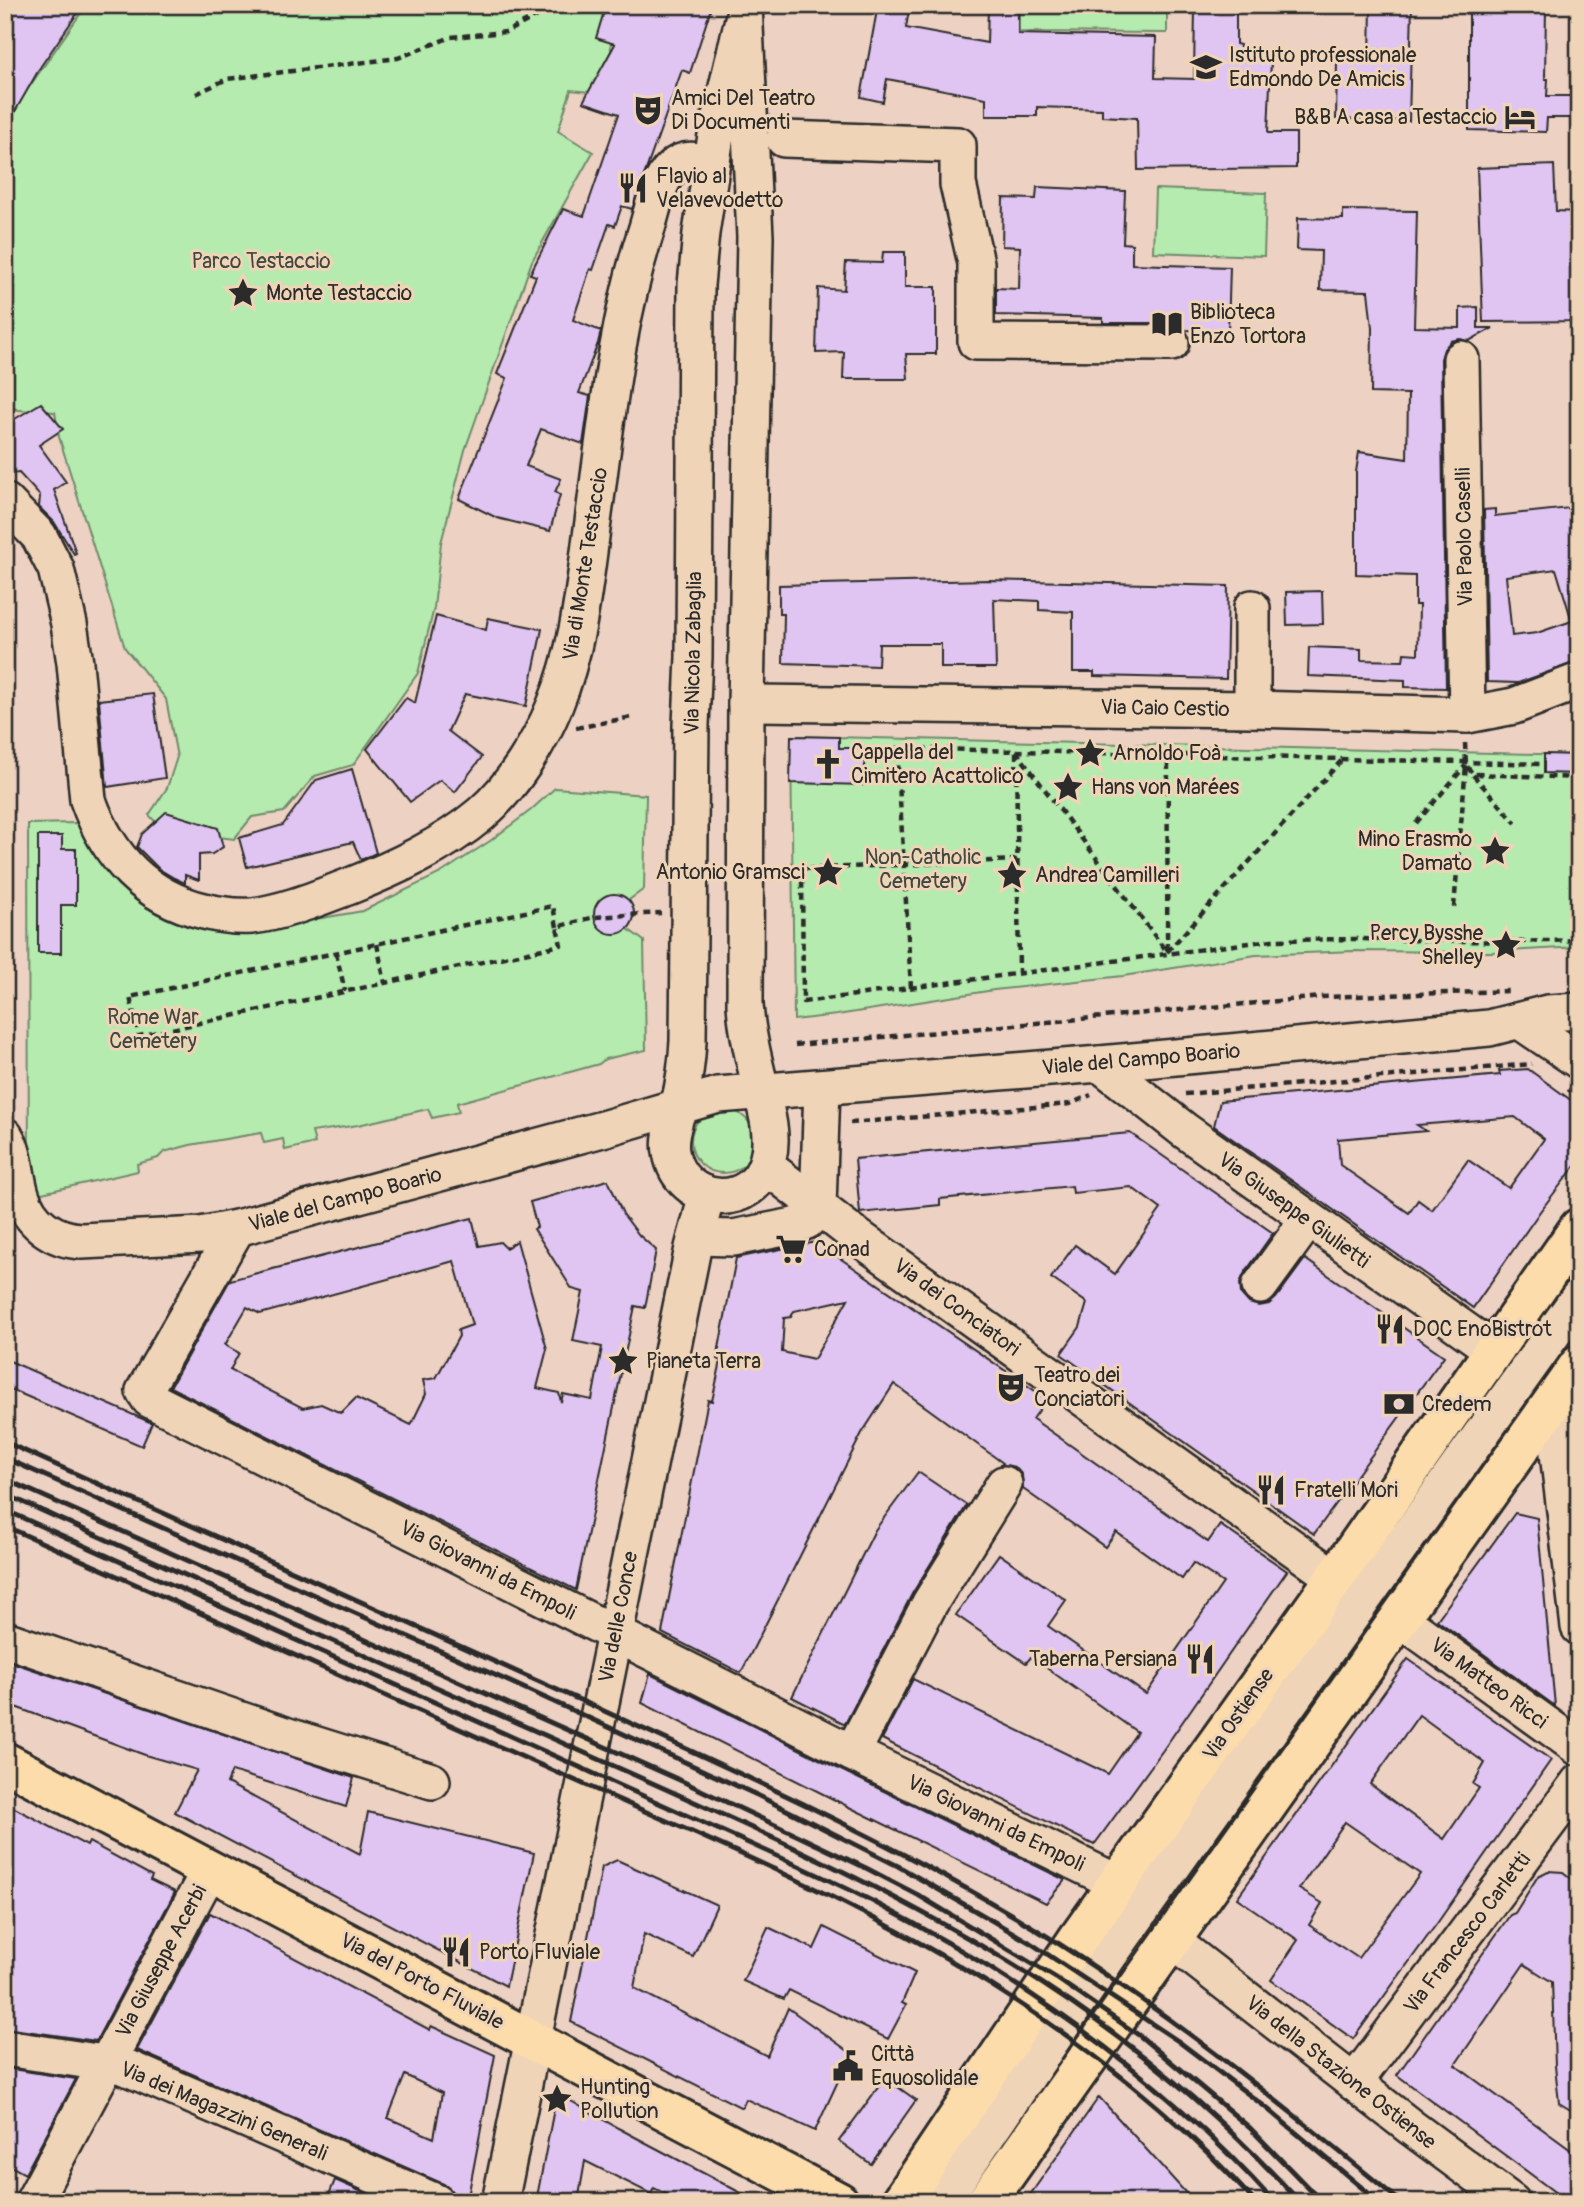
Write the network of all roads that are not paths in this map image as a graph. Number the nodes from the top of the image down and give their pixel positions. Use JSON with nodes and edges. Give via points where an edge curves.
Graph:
{"nodes":[{"id":1,"x":744,"y":10,"type":"edge"},
{"id":2,"x":784,"y":139,"type":"dead end"},
{"id":3,"x":711,"y":163,"type":"junction"},
{"id":4,"x":706,"y":198,"type":"junction"},
{"id":5,"x":754,"y":286,"type":"junction"},
{"id":6,"x":1171,"y":343,"type":"dead end"},
{"id":7,"x":1461,"y":359,"type":"dead end"},
{"id":8,"x":12,"y":514,"type":"edge"},
{"id":9,"x":1252,"y":608,"type":"dead end"},
{"id":10,"x":1579,"y":681,"type":"edge"},
{"id":11,"x":746,"y":704,"type":"junction"},
{"id":12,"x":1252,"y":709,"type":"junction"},
{"id":13,"x":1466,"y":728,"type":"junction"},
{"id":14,"x":1521,"y":1006,"type":"junction"},
{"id":15,"x":1579,"y":1011,"type":"edge"},
{"id":16,"x":1573,"y":1074,"type":"edge"},
{"id":17,"x":1100,"y":1078,"type":"junction"},
{"id":18,"x":822,"y":1087,"type":"junction"},
{"id":19,"x":761,"y":1091,"type":"junction"},
{"id":20,"x":679,"y":1107,"type":"junction"},
{"id":21,"x":5,"y":1136,"type":"edge"},
{"id":22,"x":766,"y":1166,"type":"junction"},
{"id":23,"x":707,"y":1195,"type":"junction"},
{"id":24,"x":818,"y":1207,"type":"junction"},
{"id":25,"x":1308,"y":1220,"type":"junction"},
{"id":26,"x":237,"y":1228,"type":"junction"},
{"id":27,"x":1579,"y":1228,"type":"edge"},
{"id":28,"x":696,"y":1237,"type":"junction"},
{"id":29,"x":1260,"y":1286,"type":"dead end"},
{"id":30,"x":1579,"y":1297,"type":"edge"},
{"id":31,"x":1493,"y":1350,"type":"junction"},
{"id":32,"x":1579,"y":1365,"type":"edge"},
{"id":33,"x":1553,"y":1401,"type":"junction"},
{"id":34,"x":1004,"y":1484,"type":"dead end"},
{"id":35,"x":1335,"y":1578,"type":"junction"},
{"id":36,"x":1399,"y":1618,"type":"junction"},
{"id":37,"x":1579,"y":1627,"type":"edge"},
{"id":38,"x":615,"y":1634,"type":"junction"},
{"id":39,"x":5,"y":1639,"type":"edge"},
{"id":40,"x":1579,"y":1748,"type":"edge"},
{"id":41,"x":852,"y":1753,"type":"junction"},
{"id":42,"x":5,"y":1762,"type":"edge"},
{"id":43,"x":432,"y":1781,"type":"dead end"},
{"id":44,"x":1579,"y":1782,"type":"edge"},
{"id":45,"x":210,"y":1869,"type":"junction"},
{"id":46,"x":1118,"y":1883,"type":"junction"},
{"id":47,"x":1172,"y":1941,"type":"junction"},
{"id":48,"x":533,"y":2040,"type":"junction"},
{"id":49,"x":5,"y":2048,"type":"edge"},
{"id":50,"x":107,"y":2062,"type":"junction"},
{"id":51,"x":1354,"y":2084,"type":"junction"},
{"id":52,"x":920,"y":2194,"type":"edge"},
{"id":53,"x":33,"y":2202,"type":"edge"},
{"id":54,"x":436,"y":2202,"type":"edge"},
{"id":55,"x":500,"y":2202,"type":"edge"},
{"id":56,"x":839,"y":2202,"type":"edge"},
{"id":57,"x":986,"y":2202,"type":"edge"},
{"id":58,"x":1511,"y":2202,"type":"edge"}],
"edges":[{"from":1,"to":3,"type":"street","name":"Via Nicola Zabaglia"},
{"from":1,"to":5,"type":"street","name":"Via Nicola Zabaglia"},
{"from":2,"to":6,"type":"street","via":[[958,145],[958,184],[976,263],[976,342]]},
{"from":3,"to":4,"type":"street","name":"Via Nicola Zabaglia"},
{"from":3,"to":8,"type":"street","name":"Via di Monte Testaccio","via":[[681,161],[666,175],[639,253],[616,356],[568,673],[540,734],[504,788],[481,813],[434,846],[369,878],[251,916],[214,914],[149,888],[120,858],[94,817],[86,788],[69,624],[56,569],[48,551]]},
{"from":4,"to":5,"type":"street","name":"Via Nicola Zabaglia","via":[[731,214],[742,263]]},
{"from":4,"to":20,"type":"street","name":"Via Nicola Zabaglia","via":[[696,285],[688,1041]]},
{"from":5,"to":11,"type":"street","name":"Via Nicola Zabaglia"},
{"from":7,"to":13,"type":"street","name":"Via Paolo Caselli"},
{"from":9,"to":12,"type":"street"},
{"from":10,"to":13,"type":"street","name":"Via Caio Cestio"},
{"from":11,"to":12,"type":"street","name":"Via Caio Cestio"},
{"from":11,"to":19,"type":"street","name":"Via Nicola Zabaglia","via":[[745,1005]]},
{"from":12,"to":13,"type":"street","name":"Via Caio Cestio"},
{"from":14,"to":15,"type":"street","name":"Viale del Campo Boario","via":[[1548,1013]]},
{"from":14,"to":16,"type":"street"},
{"from":14,"to":17,"type":"street","name":"Viale del Campo Boario","via":[[1489,1028]]},
{"from":17,"to":18,"type":"street","name":"Viale del Campo Boario"},
{"from":17,"to":25,"type":"street","name":"Via Giuseppe Giulietti","via":[[1184,1130]]},
{"from":18,"to":19,"type":"street","name":"Viale del Campo Boario"},
{"from":18,"to":24,"type":"street"},
{"from":19,"to":20,"type":"street","via":[[718,1095]]},
{"from":19,"to":22,"type":"street","via":[[770,1134]]},
{"from":20,"to":23,"type":"street","via":[[671,1135],[673,1162],[685,1181]]},
{"from":20,"to":26,"type":"street","name":"Viale del Campo Boario"},
{"from":21,"to":26,"type":"street","name":"Viale del Campo Boario","via":[[22,1198],[33,1218],[57,1236],[72,1241],[201,1236]]},
{"from":22,"to":23,"type":"street","via":[[742,1191],[723,1197]]},
{"from":22,"to":24,"type":"street","name":"Via dei Conciatori"},
{"from":23,"to":28,"type":"street","name":"Via delle Conce"},
{"from":24,"to":28,"type":"street","via":[[807,1221],[794,1226],[733,1238]]},
{"from":24,"to":35,"type":"street","name":"Via dei Conciatori"},
{"from":25,"to":29,"type":"street"},
{"from":25,"to":31,"type":"street","name":"Via Giuseppe Giulietti"},
{"from":26,"to":38,"type":"street","name":"Via Giovanni da Empoli","via":[[144,1391],[149,1399]]},
{"from":27,"to":31,"type":"main road","name":"Via Ostiense"},
{"from":28,"to":38,"type":"street","name":"Via delle Conce"},
{"from":30,"to":52,"type":"street","name":"Via Ostiense","via":[[1034,2064]]},
{"from":31,"to":35,"type":"main road","name":"Via Ostiense"},
{"from":32,"to":33,"type":"main road"},
{"from":33,"to":36,"type":"main road"},
{"from":33,"to":37,"type":"street"},
{"from":34,"to":41,"type":"street","via":[[930,1603]]},
{"from":35,"to":46,"type":"main road","name":"Via Ostiense"},
{"from":36,"to":40,"type":"street","name":"Via Matteo Ricci"},
{"from":36,"to":47,"type":"main road"},
{"from":38,"to":41,"type":"street","name":"Via Giovanni da Empoli"},
{"from":38,"to":48,"type":"street","name":"Via delle Conce"},
{"from":39,"to":43,"type":"street"},
{"from":41,"to":46,"type":"street","name":"Via Giovanni da Empoli"},
{"from":42,"to":45,"type":"main road","name":"Via del Porto Fluviale"},
{"from":44,"to":51,"type":"street","name":"Via Francesco Carletti"},
{"from":45,"to":48,"type":"main road","name":"Via del Porto Fluviale"},
{"from":45,"to":50,"type":"street","name":"Via Giuseppe Acerbi"},
{"from":46,"to":52,"type":"main road","name":"Via Ostiense","via":[[1077,1940]]},
{"from":47,"to":51,"type":"street","name":"Via della Stazione Ostiense"},
{"from":47,"to":57,"type":"main road"},
{"from":48,"to":55,"type":"street","name":"Via delle Conce"},
{"from":48,"to":56,"type":"main road","name":"Via del Porto Fluviale"},
{"from":49,"to":50,"type":"street","name":"Via dei Magazzini Generali"},
{"from":50,"to":53,"type":"street","name":"Via Giuseppe Acerbi"},
{"from":50,"to":54,"type":"street","name":"Via dei Magazzini Generali"},
{"from":51,"to":58,"type":"street","name":"Via della Stazione Ostiense"}]}
